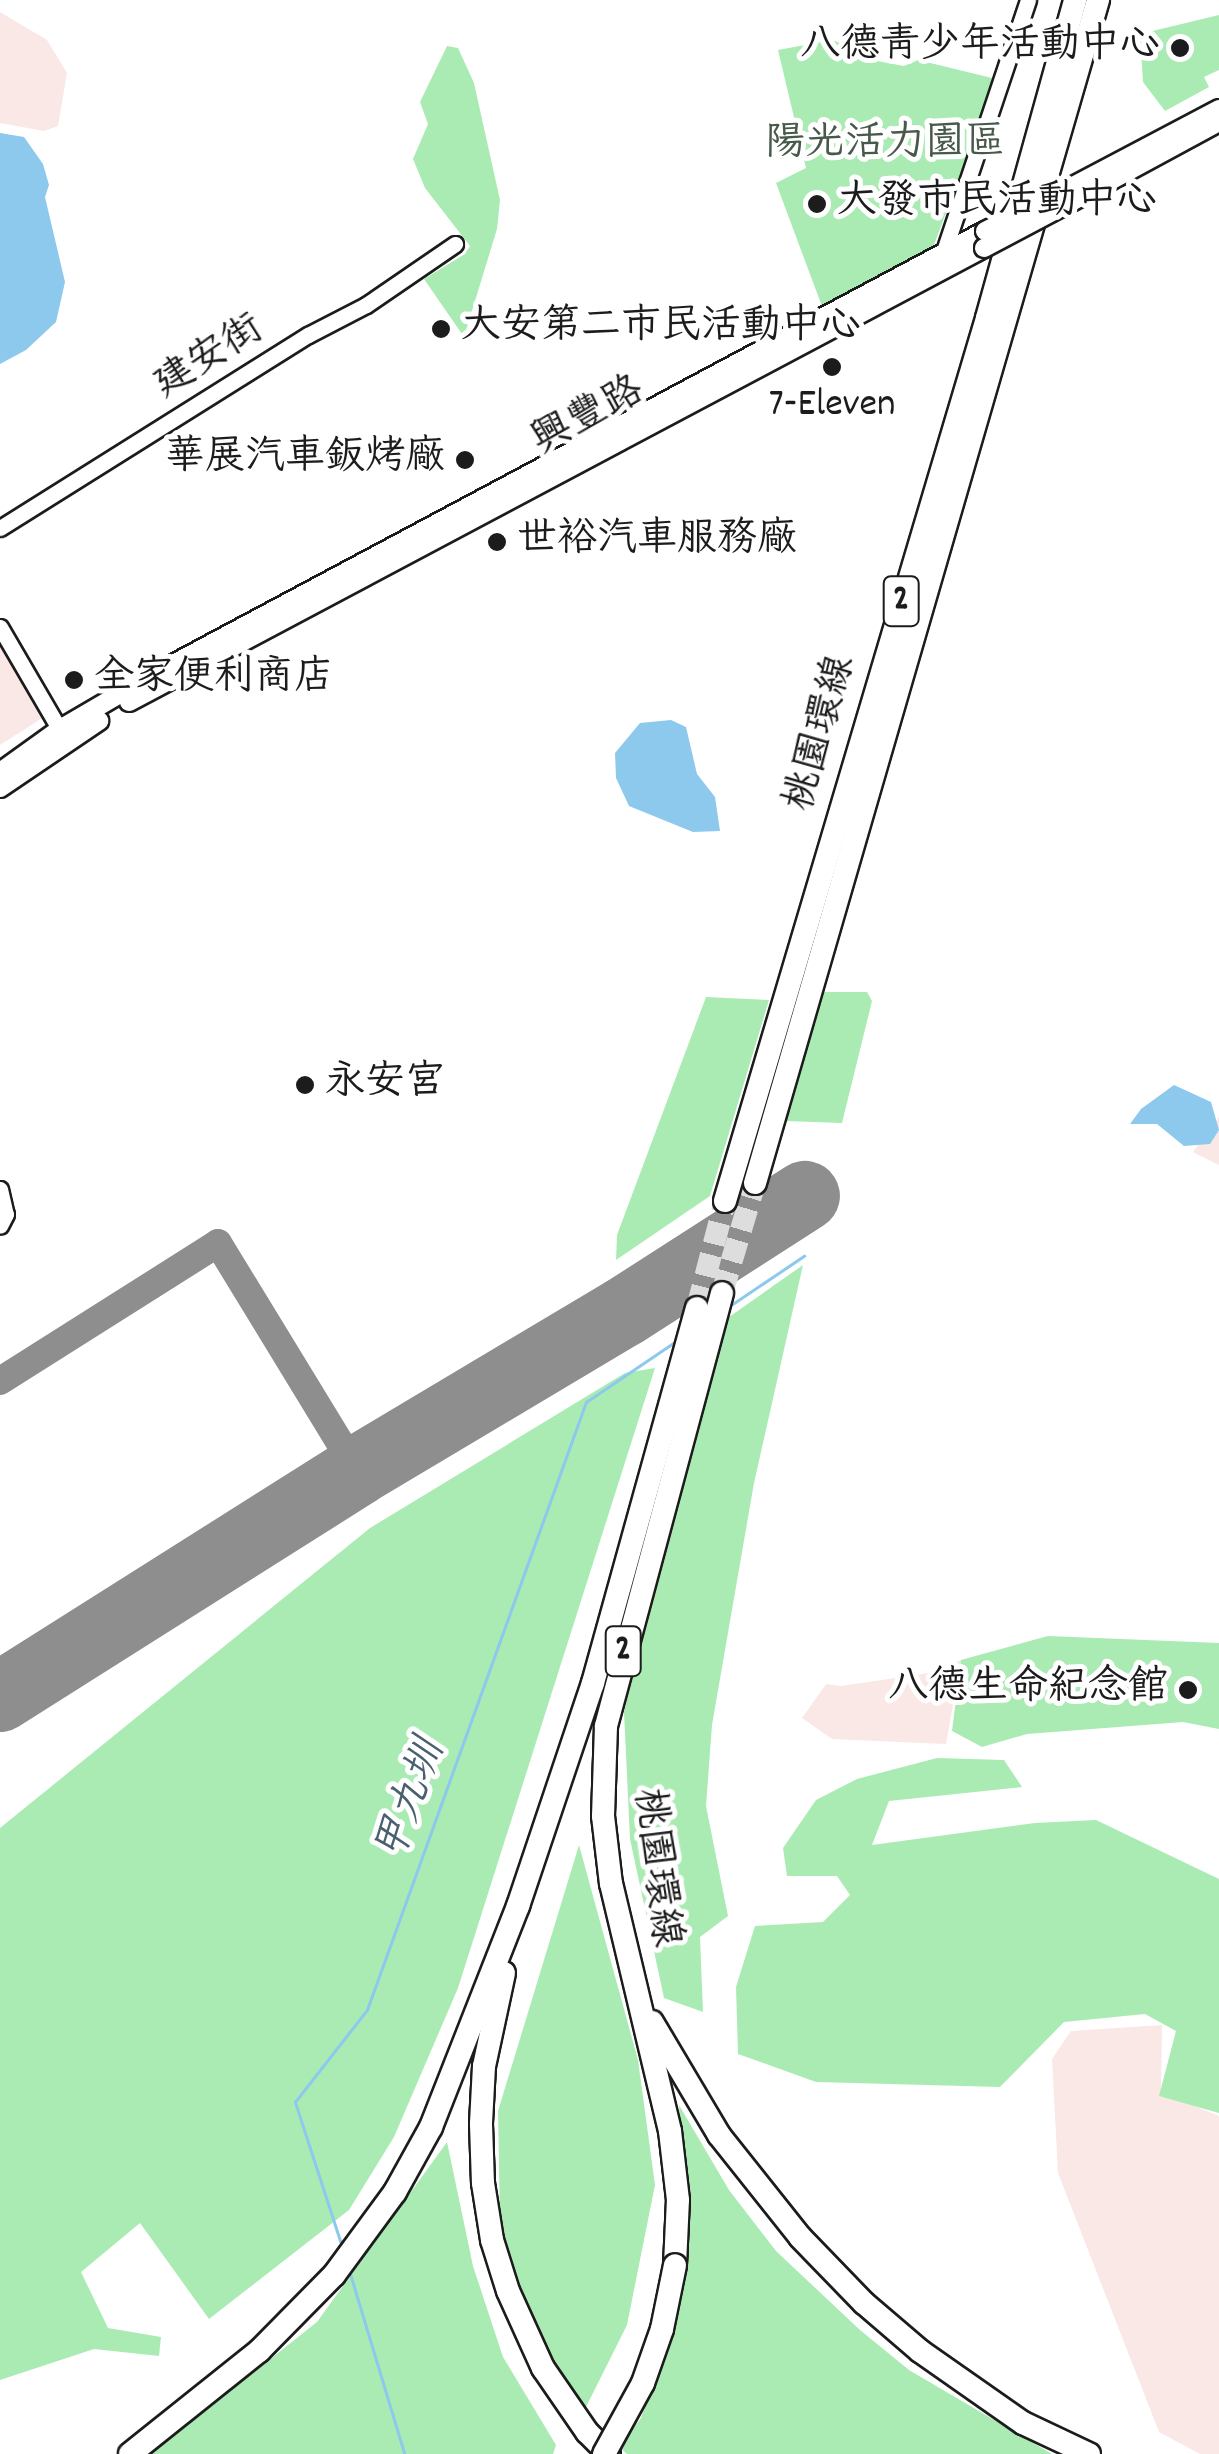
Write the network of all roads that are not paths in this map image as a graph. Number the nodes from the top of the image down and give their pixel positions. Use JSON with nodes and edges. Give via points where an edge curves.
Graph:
{"nodes":[{"id":1,"x":1028,"y":0,"type":"edge"},
{"id":2,"x":1076,"y":0,"type":"edge"},
{"id":3,"x":1098,"y":0,"type":"edge"},
{"id":4,"x":1219,"y":109,"type":"edge"},
{"id":5,"x":1219,"y":122,"type":"edge"},
{"id":6,"x":1060,"y":201,"type":"junction"},
{"id":7,"x":984,"y":239,"type":"junction"},
{"id":8,"x":455,"y":244,"type":"dead end"},
{"id":9,"x":944,"y":253,"type":"junction"},
{"id":10,"x":938,"y":272,"type":"junction"},
{"id":11,"x":0,"y":528,"type":"edge"},
{"id":12,"x":0,"y":627,"type":"edge"},
{"id":13,"x":63,"y":735,"type":"junction"},
{"id":14,"x":0,"y":772,"type":"edge"},
{"id":15,"x":0,"y":788,"type":"edge"},
{"id":16,"x":754,"y":1183,"type":"tunnel mouth"},
{"id":17,"x":0,"y":1189,"type":"edge"},
{"id":18,"x":725,"y":1201,"type":"tunnel mouth"},
{"id":19,"x":0,"y":1226,"type":"edge"},
{"id":20,"x":518,"y":1906,"type":"junction"},
{"id":21,"x":633,"y":1988,"type":"junction"},
{"id":22,"x":130,"y":2454,"type":"edge"},
{"id":23,"x":607,"y":2454,"type":"edge"},
{"id":24,"x":1089,"y":2454,"type":"edge"}],
"edges":[{"from":1,"to":9,"type":"street"},
{"from":2,"to":18,"type":"highway","name":"桃園環線","number":"2"},
{"from":3,"to":16,"type":"highway","name":"桃園環線","number":"2"},
{"from":4,"to":6,"type":"main road","name":"興豐路"},
{"from":5,"to":6,"type":"main road","name":"興豐路"},
{"from":6,"to":7,"type":"main road","name":"興豐路","bridge":true},
{"from":7,"to":9,"type":"main road","name":"興豐路"},
{"from":7,"to":10,"type":"main road","name":"興豐路"},
{"from":8,"to":11,"type":"street","name":"建安街","via":[[366,306]]},
{"from":9,"to":10,"type":"street"},
{"from":9,"to":13,"type":"main road","name":"興豐路","via":[[439,520]]},
{"from":10,"to":13,"type":"main road","name":"興豐路"},
{"from":12,"to":13,"type":"street"},
{"from":13,"to":14,"type":"main road","name":"興豐路"},
{"from":13,"to":15,"type":"main road","name":"興豐路"},
{"from":17,"to":19,"type":"street","via":[[6,1214]]},
{"from":20,"to":21,"type":"highway","name":"桃園環線","number":"2","via":[[705,1316],[606,1726],[602,1816]]},
{"from":20,"to":22,"type":"highway","via":[[431,2127],[395,2192],[346,2259],[259,2351]]},
{"from":20,"to":23,"type":"highway","via":[[484,2066],[483,2183],[492,2240],[544,2368]]},
{"from":21,"to":23,"type":"highway","name":"桃園環線","bridge":true,"via":[[670,2131],[676,2266],[644,2383]]},
{"from":21,"to":24,"type":"highway","via":[[719,2134],[838,2277],[920,2351],[1023,2423]]}]}
